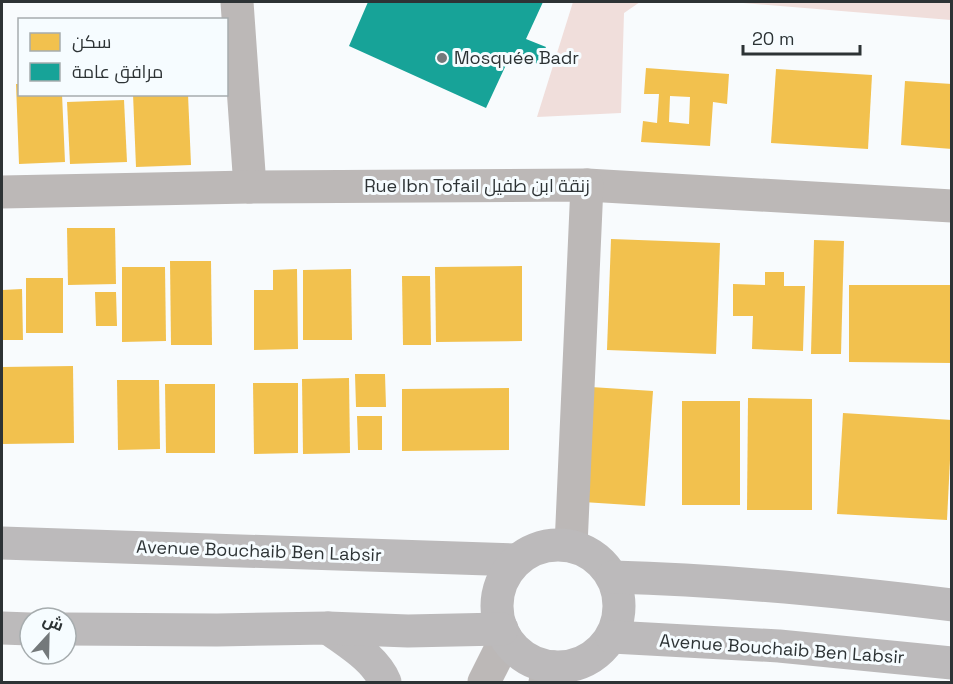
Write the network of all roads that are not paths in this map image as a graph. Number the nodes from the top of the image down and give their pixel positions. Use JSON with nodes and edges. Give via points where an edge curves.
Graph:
{"nodes":[{"id":1,"x":237,"y":2,"type":"edge"},
{"id":2,"x":587,"y":185,"type":"junction"},
{"id":3,"x":250,"y":187,"type":"junction"},
{"id":4,"x":2,"y":192,"type":"edge"},
{"id":5,"x":951,"y":206,"type":"edge"},
{"id":6,"x":2,"y":543,"type":"edge"},
{"id":7,"x":571,"y":546,"type":"junction"},
{"id":8,"x":516,"y":560,"type":"junction"},
{"id":9,"x":613,"y":577,"type":"junction"},
{"id":10,"x":951,"y":605,"type":"edge"},
{"id":11,"x":2,"y":628,"type":"edge"},
{"id":12,"x":18,"y":628,"type":"edge"},
{"id":13,"x":328,"y":628,"type":"junction"},
{"id":14,"x":78,"y":629,"type":"edge"},
{"id":15,"x":504,"y":633,"type":"junction"},
{"id":16,"x":612,"y":637,"type":"junction"},
{"id":17,"x":951,"y":663,"type":"edge"},
{"id":18,"x":549,"y":675,"type":"edge"},
{"id":19,"x":385,"y":682,"type":"edge"},
{"id":20,"x":484,"y":682,"type":"edge"}],
"edges":[{"from":1,"to":3,"type":"street"},
{"from":2,"to":3,"type":"street","name":"Rue Ibn Tofail زنقة ابن طفيل"},
{"from":2,"to":5,"type":"street","name":"Rue Ibn Tofail زنقة ابن طفيل"},
{"from":2,"to":7,"type":"street"},
{"from":3,"to":4,"type":"street","name":"Rue Ibn Tofail زنقة ابن طفيل"},
{"from":6,"to":8,"type":"main road","name":"Avenue Bouchaib Ben Labsir"},
{"from":7,"to":8,"type":"main road","via":[[538,549]]},
{"from":7,"to":9,"type":"main road","via":[[588,552]]},
{"from":8,"to":15,"type":"main road","via":[[507,570],[498,596]]},
{"from":9,"to":10,"type":"main road","via":[[787,588]]},
{"from":9,"to":16,"type":"main road","via":[[620,607]]},
{"from":11,"to":12,"type":"main road"},
{"from":13,"to":14,"type":"main road"},
{"from":13,"to":15,"type":"main road"},
{"from":13,"to":19,"type":"main road","via":[[362,653]]},
{"from":15,"to":18,"type":"main road","via":[[526,658]]},
{"from":15,"to":20,"type":"street"},
{"from":16,"to":17,"type":"main road","name":"Avenue Bouchaib Ben Labsir","via":[[779,646]]},
{"from":16,"to":18,"type":"main road","via":[[587,661]]}]}
